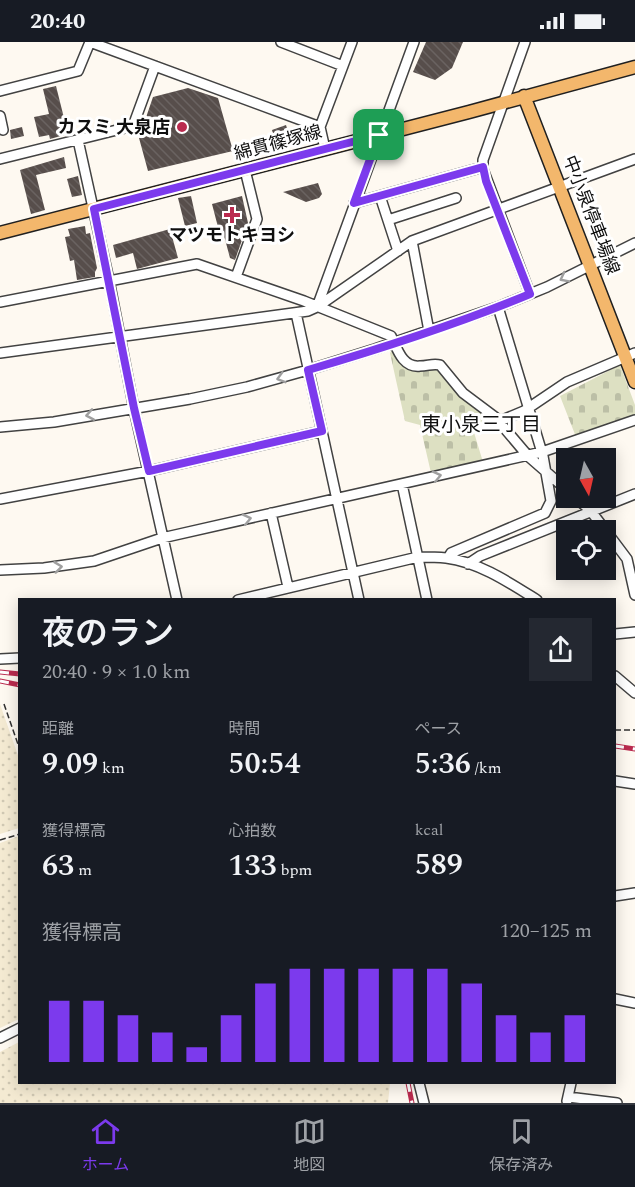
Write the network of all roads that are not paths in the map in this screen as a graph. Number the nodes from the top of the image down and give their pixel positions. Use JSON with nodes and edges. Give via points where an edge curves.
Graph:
{"nodes":[{"id":1,"x":90,"y":42,"type":"edge"},
{"id":2,"x":281,"y":42,"type":"edge"},
{"id":3,"x":352,"y":42,"type":"edge"},
{"id":4,"x":414,"y":42,"type":"edge"},
{"id":5,"x":525,"y":42,"type":"edge"},
{"id":6,"x":155,"y":66,"type":"junction"},
{"id":7,"x":343,"y":66,"type":"junction"},
{"id":8,"x":635,"y":67,"type":"edge"},
{"id":9,"x":0,"y":91,"type":"edge"},
{"id":10,"x":524,"y":96,"type":"junction"},
{"id":11,"x":503,"y":103,"type":"junction"},
{"id":12,"x":0,"y":116,"type":"edge"},
{"id":13,"x":320,"y":127,"type":"junction"},
{"id":14,"x":3,"y":130,"type":"dead end"},
{"id":15,"x":379,"y":135,"type":"junction"},
{"id":16,"x":78,"y":140,"type":"junction"},
{"id":17,"x":325,"y":149,"type":"junction"},
{"id":18,"x":0,"y":159,"type":"edge"},
{"id":19,"x":635,"y":159,"type":"edge"},
{"id":20,"x":483,"y":167,"type":"junction"},
{"id":21,"x":245,"y":170,"type":"junction"},
{"id":22,"x":560,"y":186,"type":"junction"},
{"id":23,"x":380,"y":196,"type":"junction"},
{"id":24,"x":456,"y":198,"type":"dead end"},
{"id":25,"x":354,"y":203,"type":"junction"},
{"id":26,"x":94,"y":209,"type":"junction"},
{"id":27,"x":498,"y":209,"type":"junction"},
{"id":28,"x":388,"y":220,"type":"junction"},
{"id":29,"x":0,"y":233,"type":"edge"},
{"id":30,"x":412,"y":241,"type":"junction"},
{"id":31,"x":635,"y":243,"type":"edge"},
{"id":32,"x":398,"y":251,"type":"junction"},
{"id":33,"x":591,"y":264,"type":"junction"},
{"id":34,"x":236,"y":277,"type":"junction"},
{"id":35,"x":109,"y":280,"type":"junction"},
{"id":36,"x":530,"y":294,"type":"junction"},
{"id":37,"x":0,"y":302,"type":"edge"},
{"id":38,"x":317,"y":307,"type":"junction"},
{"id":39,"x":498,"y":307,"type":"junction"},
{"id":40,"x":296,"y":313,"type":"junction"},
{"id":41,"x":429,"y":331,"type":"junction"},
{"id":42,"x":120,"y":337,"type":"junction"},
{"id":43,"x":393,"y":342,"type":"junction"},
{"id":44,"x":0,"y":353,"type":"edge"},
{"id":45,"x":630,"y":355,"type":"edge"},
{"id":46,"x":308,"y":370,"type":"junction"},
{"id":47,"x":635,"y":382,"type":"edge"},
{"id":48,"x":134,"y":408,"type":"junction"},
{"id":49,"x":529,"y":408,"type":"junction"},
{"id":50,"x":635,"y":420,"type":"edge"},
{"id":51,"x":500,"y":421,"type":"junction"},
{"id":52,"x":0,"y":427,"type":"edge"},
{"id":53,"x":322,"y":431,"type":"junction"},
{"id":54,"x":542,"y":452,"type":"junction"},
{"id":55,"x":528,"y":456,"type":"junction"},
{"id":56,"x":149,"y":471,"type":"junction"},
{"id":57,"x":545,"y":471,"type":"junction"},
{"id":58,"x":556,"y":480,"type":"edge"},
{"id":59,"x":402,"y":484,"type":"junction"},
{"id":60,"x":635,"y":494,"type":"edge"},
{"id":61,"x":337,"y":498,"type":"junction"},
{"id":62,"x":0,"y":499,"type":"edge"},
{"id":63,"x":588,"y":508,"type":"edge"},
{"id":64,"x":590,"y":510,"type":"junction"},
{"id":65,"x":271,"y":513,"type":"junction"},
{"id":66,"x":598,"y":520,"type":"edge"},
{"id":67,"x":498,"y":533,"type":"junction"},
{"id":68,"x":162,"y":538,"type":"junction"},
{"id":69,"x":616,"y":542,"type":"edge"},
{"id":70,"x":505,"y":546,"type":"junction"},
{"id":71,"x":418,"y":557,"type":"junction"},
{"id":72,"x":448,"y":558,"type":"junction"},
{"id":73,"x":631,"y":558,"type":"edge"},
{"id":74,"x":468,"y":564,"type":"junction"},
{"id":75,"x":0,"y":570,"type":"edge"},
{"id":76,"x":353,"y":572,"type":"junction"},
{"id":77,"x":288,"y":587,"type":"junction"},
{"id":78,"x":635,"y":595,"type":"edge"},
{"id":79,"x":177,"y":598,"type":"edge"},
{"id":80,"x":246,"y":598,"type":"edge"},
{"id":81,"x":359,"y":598,"type":"edge"},
{"id":82,"x":427,"y":598,"type":"edge"},
{"id":83,"x":534,"y":598,"type":"edge"},
{"id":84,"x":635,"y":632,"type":"edge"},
{"id":85,"x":616,"y":634,"type":"edge"},
{"id":86,"x":0,"y":659,"type":"edge"},
{"id":87,"x":17,"y":659,"type":"edge"},
{"id":88,"x":616,"y":677,"type":"edge"},
{"id":89,"x":635,"y":693,"type":"edge"},
{"id":90,"x":616,"y":781,"type":"edge"},
{"id":91,"x":635,"y":784,"type":"edge"},
{"id":92,"x":635,"y":893,"type":"edge"},
{"id":93,"x":616,"y":896,"type":"edge"},
{"id":94,"x":616,"y":999,"type":"edge"},
{"id":95,"x":635,"y":1003,"type":"edge"},
{"id":96,"x":18,"y":1029,"type":"edge"},
{"id":97,"x":0,"y":1038,"type":"edge"},
{"id":98,"x":418,"y":1084,"type":"edge"},
{"id":99,"x":571,"y":1084,"type":"edge"},
{"id":100,"x":567,"y":1100,"type":"edge"},
{"id":101,"x":424,"y":1103,"type":"edge"},
{"id":102,"x":617,"y":1103,"type":"edge"}],
"edges":[{"from":1,"to":6,"type":"street"},
{"from":1,"to":9,"type":"street","via":[[78,71]]},
{"from":2,"to":7,"type":"street"},
{"from":3,"to":7,"type":"street"},
{"from":4,"to":15,"type":"street"},
{"from":5,"to":11,"type":"street"},
{"from":6,"to":13,"type":"street"},
{"from":6,"to":16,"type":"street","via":[[133,126]]},
{"from":7,"to":13,"type":"street"},
{"from":8,"to":10,"type":"main road","name":"綿貫篠塚線"},
{"from":10,"to":11,"type":"main road","name":"綿貫篠塚線"},
{"from":10,"to":22,"type":"main road","name":"中小泉停車場線"},
{"from":11,"to":15,"type":"main road","name":"綿貫篠塚線"},
{"from":11,"to":20,"type":"street"},
{"from":12,"to":14,"type":"street"},
{"from":13,"to":17,"type":"street"},
{"from":15,"to":17,"type":"main road","name":"綿貫篠塚線"},
{"from":15,"to":25,"type":"street"},
{"from":16,"to":18,"type":"street"},
{"from":16,"to":26,"type":"street"},
{"from":17,"to":21,"type":"main road","name":"綿貫篠塚線"},
{"from":19,"to":22,"type":"street"},
{"from":20,"to":23,"type":"street"},
{"from":20,"to":27,"type":"street"},
{"from":21,"to":26,"type":"main road","name":"綿貫篠塚線"},
{"from":21,"to":34,"type":"street","via":[[257,219]]},
{"from":22,"to":27,"type":"street"},
{"from":22,"to":33,"type":"main road","name":"中小泉停車場線"},
{"from":23,"to":25,"type":"street"},
{"from":23,"to":28,"type":"street"},
{"from":24,"to":28,"type":"street"},
{"from":25,"to":38,"type":"street"},
{"from":26,"to":29,"type":"main road","name":"綿貫篠塚線"},
{"from":26,"to":35,"type":"street"},
{"from":27,"to":30,"type":"street"},
{"from":27,"to":36,"type":"street"},
{"from":28,"to":32,"type":"street"},
{"from":30,"to":32,"type":"street"},
{"from":30,"to":41,"type":"street"},
{"from":31,"to":33,"type":"street"},
{"from":32,"to":38,"type":"street"},
{"from":33,"to":36,"type":"street","one_way":true},
{"from":33,"to":45,"type":"main road","name":"中小泉停車場線"},
{"from":34,"to":35,"type":"street","via":[[197,264]]},
{"from":34,"to":38,"type":"street"},
{"from":35,"to":37,"type":"street"},
{"from":35,"to":42,"type":"street"},
{"from":36,"to":39,"type":"street"},
{"from":38,"to":40,"type":"street"},
{"from":38,"to":43,"type":"street","via":[[391,336]]},
{"from":39,"to":41,"type":"street"},
{"from":39,"to":49,"type":"street"},
{"from":40,"to":42,"type":"street"},
{"from":40,"to":46,"type":"street"},
{"from":41,"to":43,"type":"street"},
{"from":42,"to":44,"type":"street"},
{"from":42,"to":48,"type":"street"},
{"from":43,"to":46,"type":"street"},
{"from":43,"to":51,"type":"street","via":[[408,364],[440,365],[463,393]]},
{"from":45,"to":47,"type":"main road","name":"中小泉停車場線"},
{"from":45,"to":49,"type":"street","via":[[567,382]]},
{"from":46,"to":48,"type":"street","one_way":true,"via":[[247,387]]},
{"from":46,"to":53,"type":"street"},
{"from":48,"to":52,"type":"street","one_way":true},
{"from":48,"to":56,"type":"street"},
{"from":49,"to":51,"type":"street"},
{"from":49,"to":54,"type":"street"},
{"from":50,"to":54,"type":"street"},
{"from":51,"to":55,"type":"street"},
{"from":53,"to":56,"type":"street"},
{"from":53,"to":61,"type":"street"},
{"from":54,"to":55,"type":"street"},
{"from":54,"to":57,"type":"street"},
{"from":55,"to":57,"type":"street"},
{"from":59,"to":55,"type":"street","one_way":true},
{"from":56,"to":62,"type":"street"},
{"from":56,"to":68,"type":"street"},
{"from":57,"to":58,"type":"street"},
{"from":57,"to":67,"type":"street","via":[[550,495],[548,509]]},
{"from":59,"to":61,"type":"street"},
{"from":59,"to":71,"type":"street"},
{"from":60,"to":64,"type":"street"},
{"from":61,"to":65,"type":"street"},
{"from":61,"to":76,"type":"street"},
{"from":63,"to":64,"type":"street"},
{"from":64,"to":66,"type":"street"},
{"from":64,"to":70,"type":"street"},
{"from":68,"to":65,"type":"street","one_way":true},
{"from":65,"to":77,"type":"street"},
{"from":67,"to":70,"type":"street"},
{"from":67,"to":72,"type":"street","via":[[451,553]]},
{"from":75,"to":68,"type":"street","one_way":true,"via":[[94,561]]},
{"from":68,"to":79,"type":"street"},
{"from":69,"to":73,"type":"street"},
{"from":70,"to":74,"type":"street"},
{"from":71,"to":72,"type":"street"},
{"from":71,"to":76,"type":"street"},
{"from":71,"to":82,"type":"street"},
{"from":72,"to":74,"type":"street"},
{"from":73,"to":78,"type":"street"},
{"from":74,"to":83,"type":"street"},
{"from":76,"to":77,"type":"street"},
{"from":76,"to":81,"type":"street"},
{"from":77,"to":80,"type":"street"},
{"from":84,"to":85,"type":"street"},
{"from":86,"to":87,"type":"street"},
{"from":88,"to":89,"type":"street"},
{"from":90,"to":91,"type":"street"},
{"from":92,"to":93,"type":"street"},
{"from":94,"to":95,"type":"street"},
{"from":96,"to":97,"type":"street"},
{"from":98,"to":101,"type":"street"},
{"from":99,"to":100,"type":"street"},
{"from":100,"to":102,"type":"street"}]}
